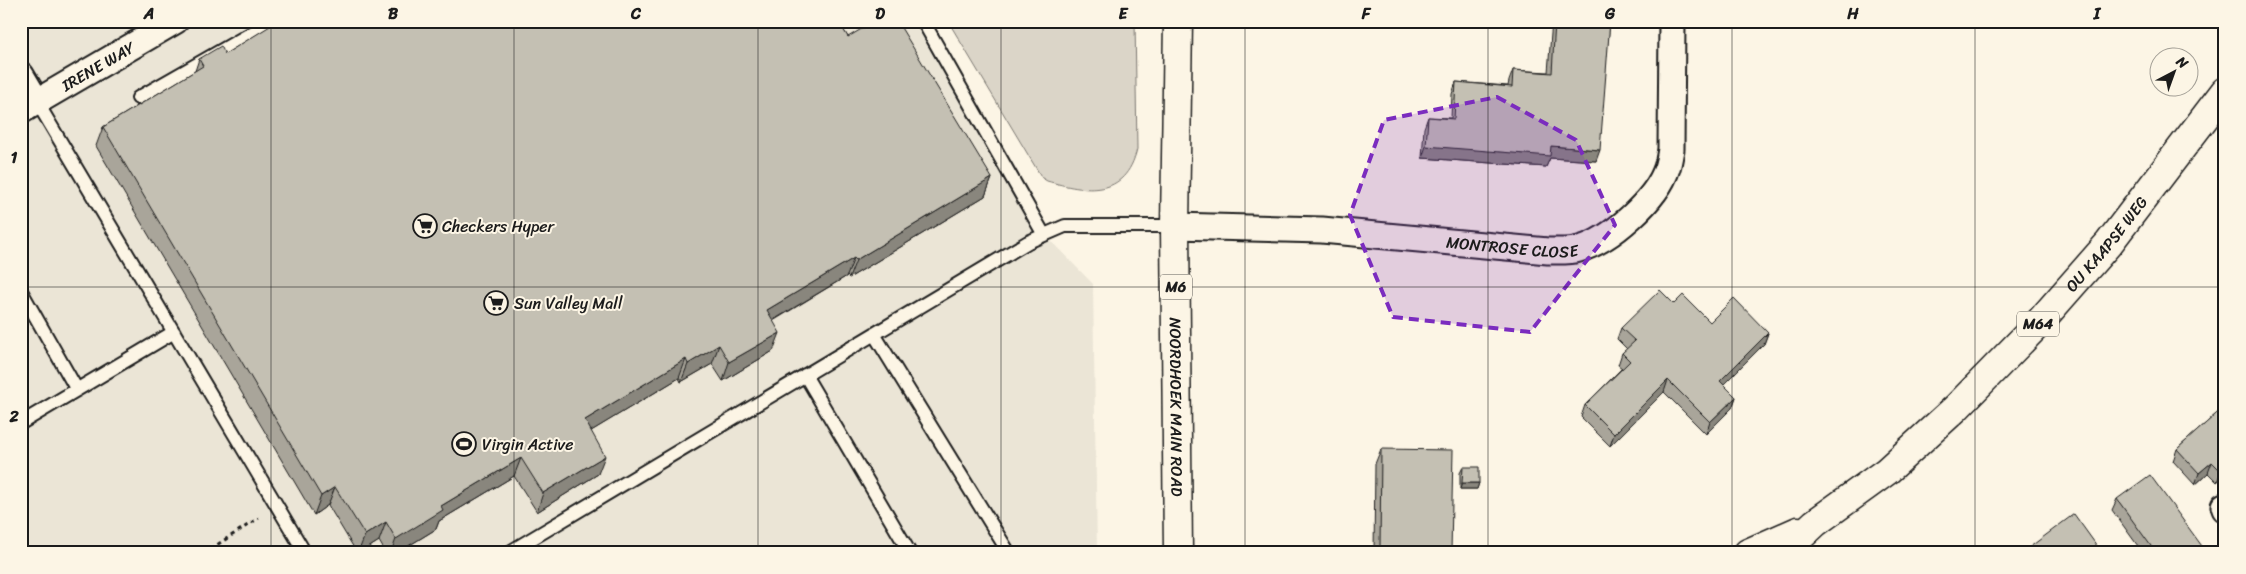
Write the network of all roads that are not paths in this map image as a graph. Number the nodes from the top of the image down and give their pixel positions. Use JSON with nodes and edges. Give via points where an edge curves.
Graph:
{"nodes":[{"id":1,"x":175,"y":21,"type":"edge"},
{"id":2,"x":273,"y":21,"type":"edge"},
{"id":3,"x":923,"y":21,"type":"edge"},
{"id":4,"x":1178,"y":21,"type":"edge"},
{"id":5,"x":1672,"y":21,"type":"edge"},
{"id":6,"x":21,"y":75,"type":"edge"},
{"id":7,"x":2225,"y":91,"type":"edge"},
{"id":8,"x":138,"y":98,"type":"dead end"},
{"id":9,"x":29,"y":106,"type":"edge"},
{"id":10,"x":1175,"y":226,"type":"junction"},
{"id":11,"x":1044,"y":234,"type":"junction"},
{"id":12,"x":21,"y":291,"type":"edge"},
{"id":13,"x":174,"y":332,"type":"junction"},
{"id":14,"x":874,"y":334,"type":"junction"},
{"id":15,"x":805,"y":375,"type":"junction"},
{"id":16,"x":77,"y":390,"type":"junction"},
{"id":17,"x":21,"y":423,"type":"edge"},
{"id":18,"x":1816,"y":523,"type":"junction"},
{"id":19,"x":305,"y":553,"type":"edge"},
{"id":20,"x":508,"y":553,"type":"edge"},
{"id":21,"x":910,"y":553,"type":"edge"},
{"id":22,"x":1009,"y":553,"type":"edge"},
{"id":23,"x":1178,"y":553,"type":"edge"},
{"id":24,"x":1748,"y":553,"type":"edge"},
{"id":25,"x":1783,"y":553,"type":"edge"}],
"edges":[{"from":1,"to":9,"type":"street","name":"IRENE WAY"},
{"from":2,"to":8,"type":"lane"},
{"from":3,"to":11,"type":"lane"},
{"from":4,"to":10,"type":"main road","name":"NOORDHOEK MAIN ROAD","number":"M6"},
{"from":5,"to":10,"type":"street","name":"MONTROSE CLOSE","via":[[1671,149],[1667,169],[1649,198],[1630,219],[1605,237],[1578,250],[1548,252],[1322,230]]},
{"from":6,"to":9,"type":"street"},
{"from":7,"to":18,"type":"main road","name":"OU KAAPSE WEG","number":"M64","via":[[2108,243],[2036,326],[1956,408],[1887,471]]},
{"from":9,"to":13,"type":"lane"},
{"from":10,"to":11,"type":"lane","via":[[1065,226]]},
{"from":10,"to":23,"type":"main road","name":"NOORDHOEK MAIN ROAD","number":"M6"},
{"from":11,"to":14,"type":"lane"},
{"from":12,"to":16,"type":"lane"},
{"from":13,"to":16,"type":"lane"},
{"from":13,"to":19,"type":"lane"},
{"from":14,"to":15,"type":"lane"},
{"from":14,"to":22,"type":"lane"},
{"from":15,"to":20,"type":"lane"},
{"from":15,"to":21,"type":"lane"},
{"from":16,"to":17,"type":"lane"},
{"from":18,"to":24,"type":"main road","name":"OU KAAPSE WEG","number":"M64"},
{"from":18,"to":25,"type":"main road","name":"OU KAAPSE WEG","number":"M64"}]}
